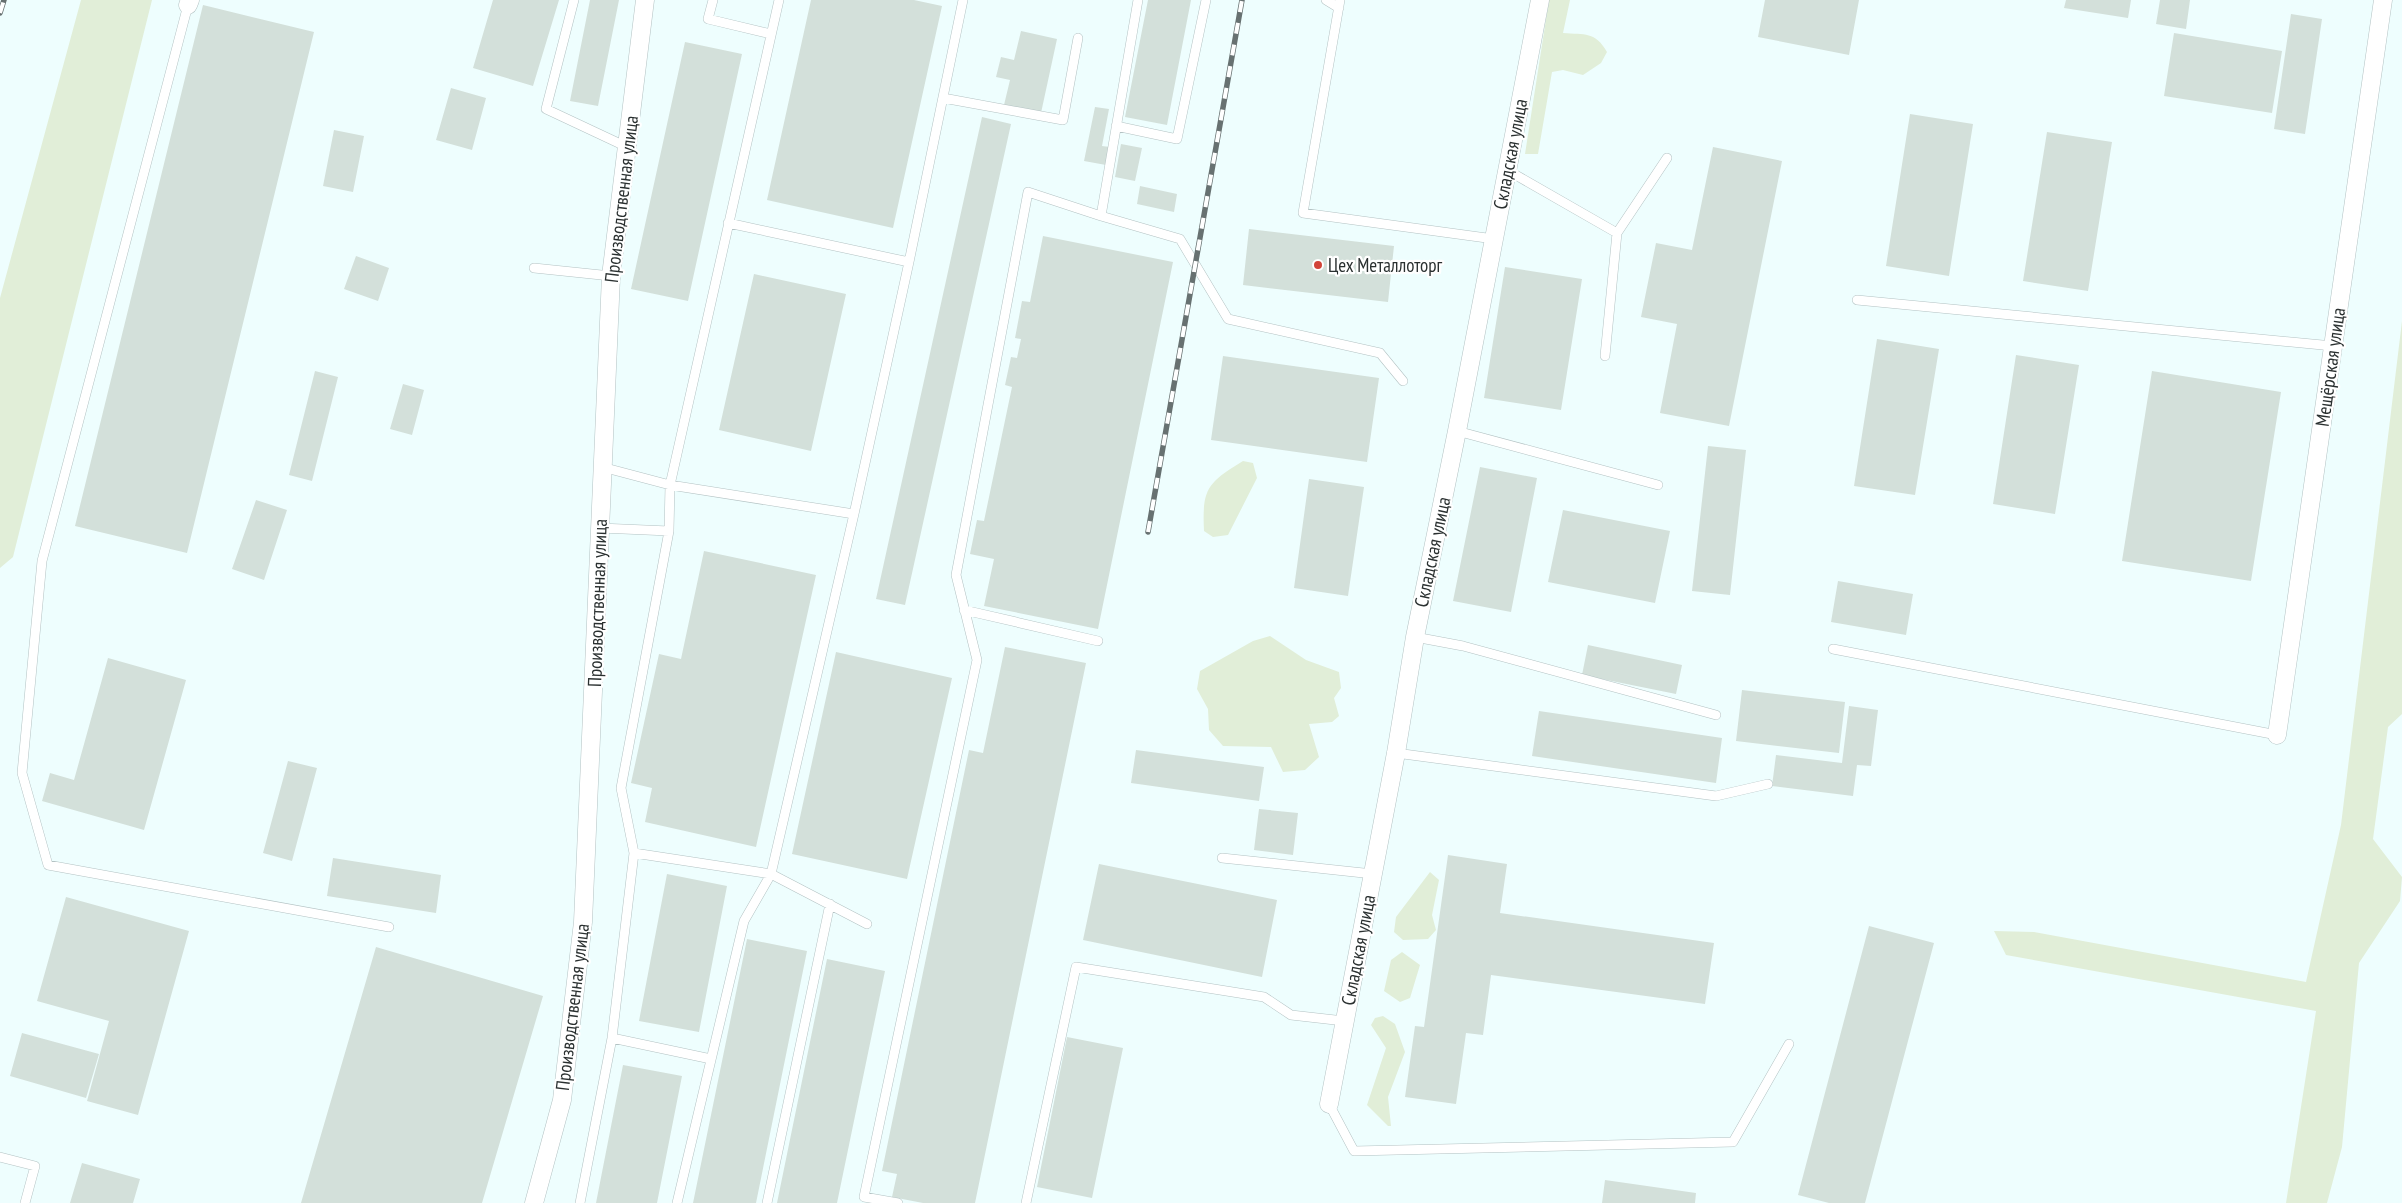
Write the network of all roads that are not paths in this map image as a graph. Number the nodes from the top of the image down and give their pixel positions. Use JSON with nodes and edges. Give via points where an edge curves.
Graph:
{"nodes":[{"id":1,"x":574,"y":0,"type":"edge"},
{"id":2,"x":645,"y":0,"type":"edge"},
{"id":3,"x":712,"y":0,"type":"edge"},
{"id":4,"x":779,"y":0,"type":"edge"},
{"id":5,"x":963,"y":0,"type":"edge"},
{"id":6,"x":1138,"y":0,"type":"edge"},
{"id":7,"x":1206,"y":0,"type":"edge"},
{"id":8,"x":1326,"y":0,"type":"edge"},
{"id":9,"x":1540,"y":0,"type":"edge"},
{"id":10,"x":2383,"y":0,"type":"edge"},
{"id":11,"x":189,"y":3,"type":"edge"},
{"id":12,"x":1339,"y":4,"type":"edge"},
{"id":13,"x":771,"y":34,"type":"junction"},
{"id":14,"x":1078,"y":38,"type":"dead end"},
{"id":15,"x":943,"y":98,"type":"junction"},
{"id":16,"x":1116,"y":126,"type":"junction"},
{"id":17,"x":627,"y":147,"type":"junction"},
{"id":18,"x":1667,"y":158,"type":"dead end"},
{"id":19,"x":1507,"y":170,"type":"junction"},
{"id":20,"x":1101,"y":216,"type":"junction"},
{"id":21,"x":728,"y":223,"type":"junction"},
{"id":22,"x":1617,"y":233,"type":"junction"},
{"id":23,"x":1494,"y":239,"type":"junction"},
{"id":24,"x":909,"y":262,"type":"junction"},
{"id":25,"x":534,"y":268,"type":"dead end"},
{"id":26,"x":611,"y":276,"type":"junction"},
{"id":27,"x":1857,"y":300,"type":"dead end"},
{"id":28,"x":2333,"y":346,"type":"junction"},
{"id":29,"x":1605,"y":356,"type":"dead end"},
{"id":30,"x":1403,"y":381,"type":"dead end"},
{"id":31,"x":1458,"y":431,"type":"junction"},
{"id":32,"x":602,"y":467,"type":"junction"},
{"id":33,"x":670,"y":485,"type":"junction"},
{"id":34,"x":1658,"y":485,"type":"dead end"},
{"id":35,"x":854,"y":514,"type":"junction"},
{"id":36,"x":600,"y":528,"type":"junction"},
{"id":37,"x":669,"y":531,"type":"junction"},
{"id":38,"x":964,"y":610,"type":"junction"},
{"id":39,"x":1415,"y":637,"type":"junction"},
{"id":40,"x":1098,"y":641,"type":"dead end"},
{"id":41,"x":1833,"y":650,"type":"dead end"},
{"id":42,"x":1716,"y":715,"type":"dead end"},
{"id":43,"x":2277,"y":735,"type":"joint"},
{"id":44,"x":1396,"y":753,"type":"junction"},
{"id":45,"x":1768,"y":784,"type":"dead end"},
{"id":46,"x":634,"y":853,"type":"junction"},
{"id":47,"x":1222,"y":858,"type":"dead end"},
{"id":48,"x":771,"y":874,"type":"junction"},
{"id":49,"x":1373,"y":874,"type":"junction"},
{"id":50,"x":830,"y":904,"type":"junction"},
{"id":51,"x":867,"y":924,"type":"dead end"},
{"id":52,"x":389,"y":927,"type":"dead end"},
{"id":53,"x":1344,"y":1021,"type":"junction"},
{"id":54,"x":612,"y":1038,"type":"junction"},
{"id":55,"x":1788,"y":1044,"type":"dead end"},
{"id":56,"x":711,"y":1059,"type":"junction"},
{"id":57,"x":1329,"y":1104,"type":"joint"},
{"id":58,"x":0,"y":1158,"type":"edge"},
{"id":59,"x":25,"y":1203,"type":"edge"},
{"id":60,"x":534,"y":1203,"type":"edge"},
{"id":61,"x":580,"y":1203,"type":"edge"},
{"id":62,"x":677,"y":1203,"type":"edge"},
{"id":63,"x":767,"y":1203,"type":"edge"},
{"id":64,"x":898,"y":1203,"type":"edge"},
{"id":65,"x":1026,"y":1203,"type":"edge"}],
"edges":[{"from":1,"to":17,"type":"lane","via":[[546,109]]},
{"from":2,"to":17,"type":"street","name":"Производственная улица"},
{"from":3,"to":13,"type":"lane","via":[[708,19]]},
{"from":4,"to":13,"type":"lane"},
{"from":5,"to":15,"type":"lane"},
{"from":6,"to":16,"type":"lane"},
{"from":7,"to":16,"type":"lane","via":[[1177,139]]},
{"from":8,"to":12,"type":"lane"},
{"from":9,"to":19,"type":"street","name":"Складская улица"},
{"from":10,"to":28,"type":"street","name":"Мещёрская улица"},
{"from":11,"to":52,"type":"lane","via":[[42,561],[22,773],[48,864]]},
{"from":12,"to":23,"type":"lane","via":[[1303,213]]},
{"from":13,"to":21,"type":"lane"},
{"from":14,"to":15,"type":"lane","via":[[1063,120]]},
{"from":15,"to":24,"type":"lane"},
{"from":16,"to":20,"type":"lane"},
{"from":17,"to":26,"type":"street","name":"Производственная улица"},
{"from":18,"to":22,"type":"lane"},
{"from":19,"to":22,"type":"lane"},
{"from":19,"to":23,"type":"street","name":"Складская улица"},
{"from":20,"to":30,"type":"lane","via":[[1180,239],[1228,318],[1380,353]]},
{"from":20,"to":38,"type":"lane","via":[[1028,192],[956,575]]},
{"from":21,"to":24,"type":"lane"},
{"from":21,"to":33,"type":"lane"},
{"from":22,"to":29,"type":"lane"},
{"from":23,"to":31,"type":"street","name":"Складская улица"},
{"from":24,"to":35,"type":"lane"},
{"from":25,"to":26,"type":"lane"},
{"from":26,"to":32,"type":"street","name":"Производственная улица"},
{"from":27,"to":28,"type":"lane"},
{"from":28,"to":43,"type":"street","name":"Мещёрская улица"},
{"from":31,"to":34,"type":"lane"},
{"from":31,"to":39,"type":"street","name":"Складская улица"},
{"from":32,"to":33,"type":"lane"},
{"from":32,"to":36,"type":"street","name":"Производственная улица"},
{"from":33,"to":35,"type":"lane"},
{"from":33,"to":37,"type":"lane"},
{"from":35,"to":48,"type":"lane"},
{"from":36,"to":37,"type":"lane"},
{"from":36,"to":60,"type":"street","name":"Производственная улица","via":[[583,922],[562,1100]]},
{"from":37,"to":46,"type":"lane","via":[[621,788]]},
{"from":38,"to":40,"type":"lane"},
{"from":38,"to":64,"type":"lane","via":[[977,660],[864,1196]]},
{"from":39,"to":42,"type":"lane","via":[[1463,646]]},
{"from":39,"to":44,"type":"street","name":"Складская улица"},
{"from":41,"to":43,"type":"lane"},
{"from":44,"to":45,"type":"lane","via":[[1716,796]]},
{"from":44,"to":49,"type":"street","name":"Складская улица"},
{"from":46,"to":48,"type":"lane"},
{"from":46,"to":54,"type":"lane"},
{"from":47,"to":49,"type":"lane"},
{"from":48,"to":50,"type":"lane"},
{"from":48,"to":56,"type":"lane","via":[[744,921]]},
{"from":49,"to":53,"type":"street","name":"Складская улица"},
{"from":50,"to":51,"type":"lane"},
{"from":50,"to":63,"type":"lane"},
{"from":53,"to":57,"type":"street","name":"Складская улица"},
{"from":53,"to":65,"type":"lane","via":[[1291,1015],[1264,997],[1076,967]]},
{"from":54,"to":56,"type":"lane"},
{"from":54,"to":61,"type":"lane"},
{"from":55,"to":57,"type":"lane","via":[[1733,1142],[1354,1151]]},
{"from":56,"to":62,"type":"lane"},
{"from":58,"to":59,"type":"lane","via":[[35,1166]]}]}
